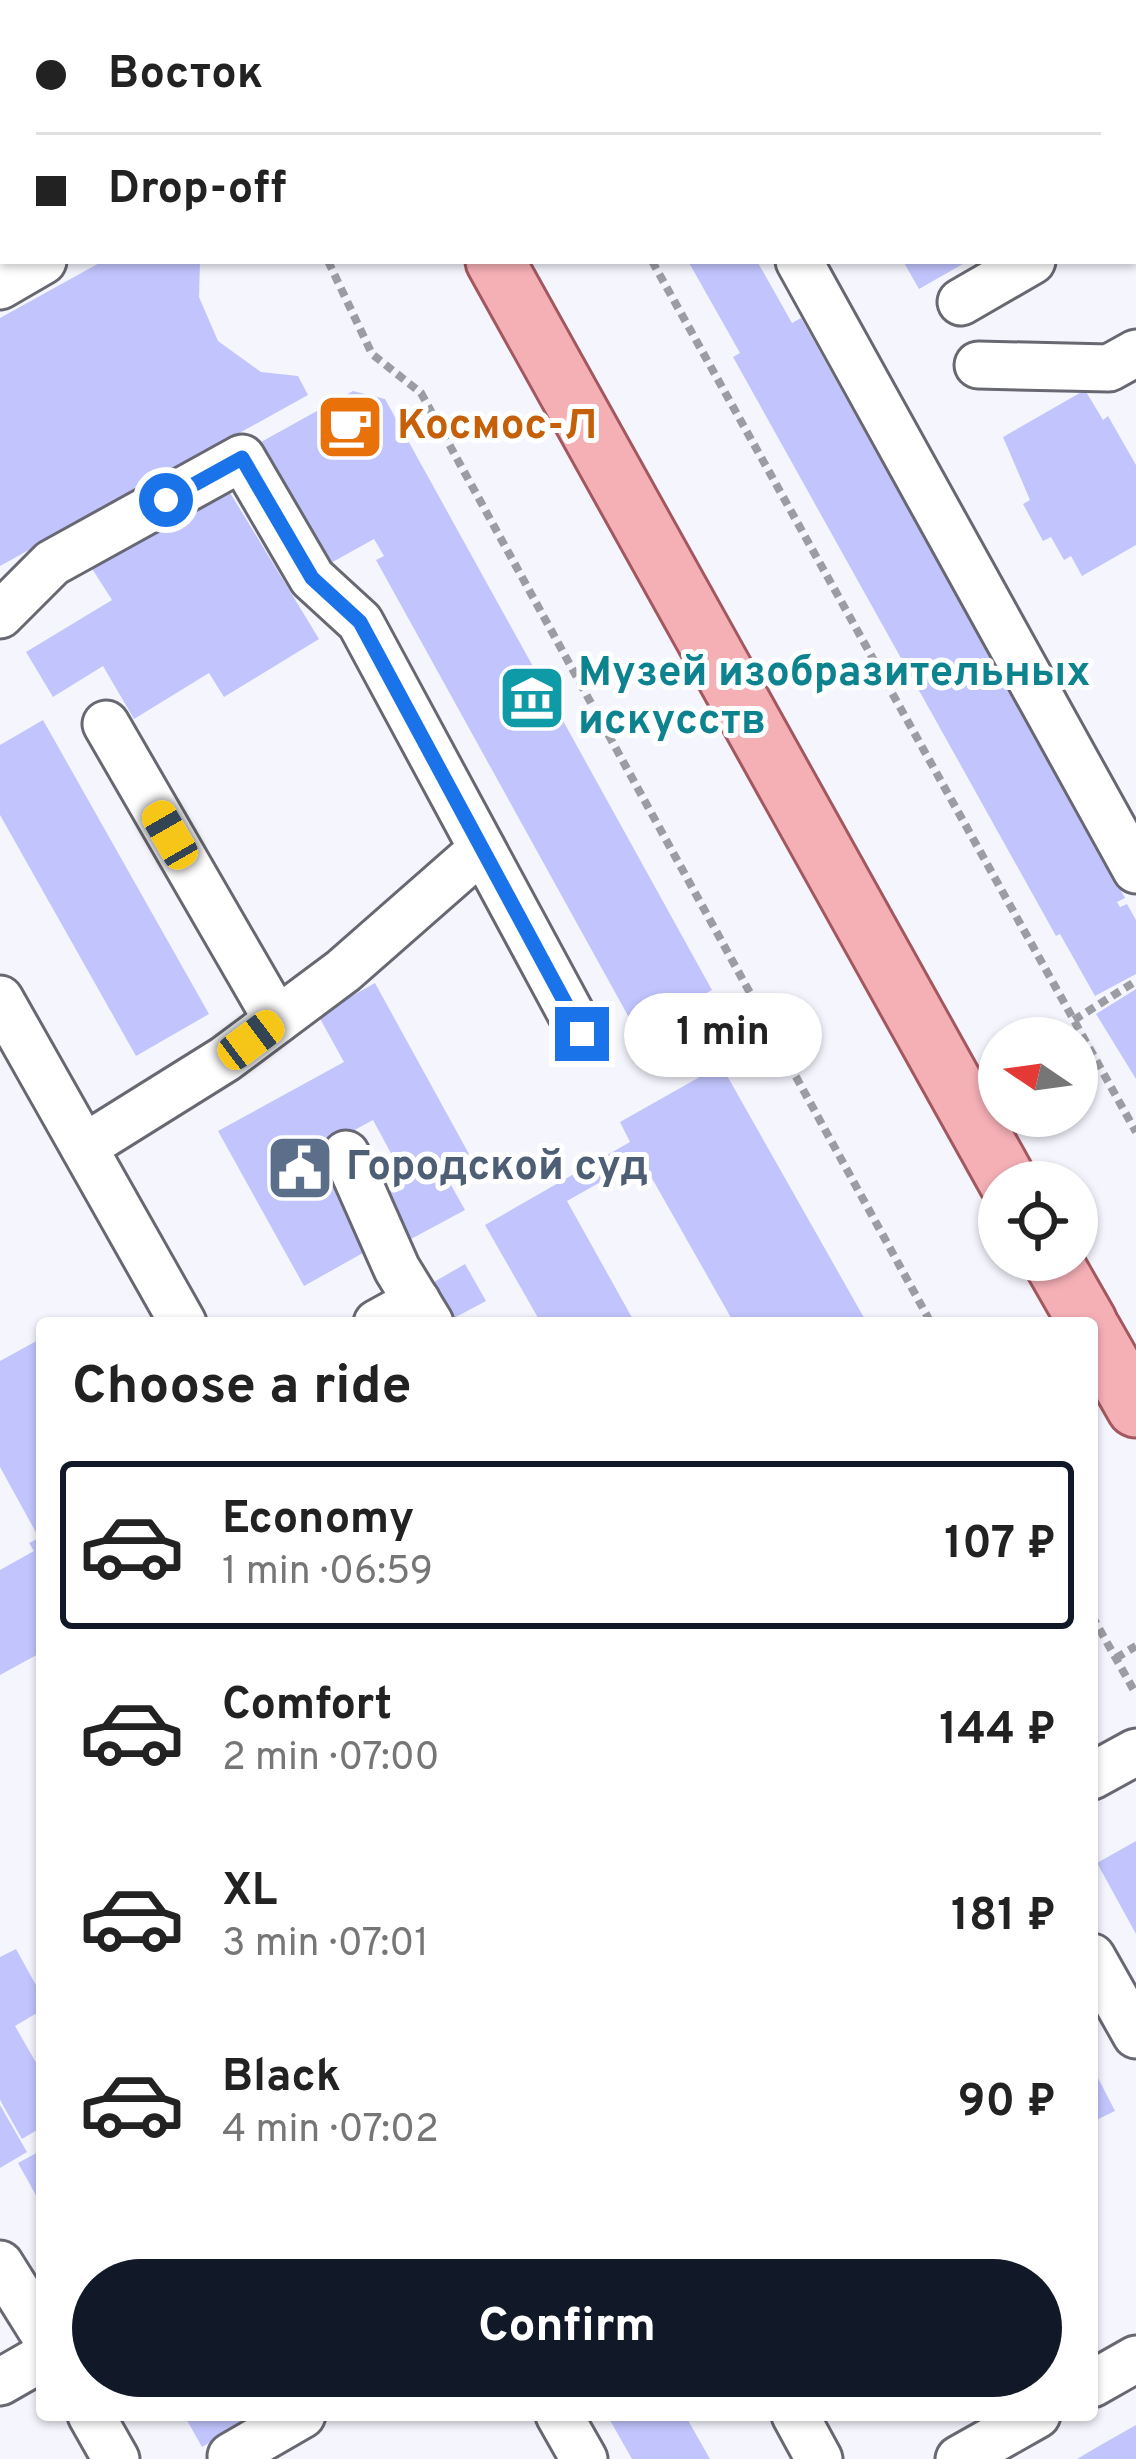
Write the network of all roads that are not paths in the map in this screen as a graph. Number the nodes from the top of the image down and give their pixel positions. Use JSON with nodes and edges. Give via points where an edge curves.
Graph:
{"nodes":[{"id":1,"x":39,"y":264,"type":"edge"},
{"id":2,"x":497,"y":264,"type":"edge"},
{"id":3,"x":801,"y":264,"type":"edge"},
{"id":4,"x":1027,"y":264,"type":"edge"},
{"id":5,"x":0,"y":286,"type":"edge"},
{"id":6,"x":961,"y":302,"type":"dead end"},
{"id":7,"x":1136,"y":353,"type":"edge"},
{"id":8,"x":978,"y":365,"type":"dead end"},
{"id":9,"x":0,"y":616,"type":"edge"},
{"id":10,"x":106,"y":724,"type":"dead end"},
{"id":11,"x":482,"y":849,"type":"junction"},
{"id":12,"x":1136,"y":870,"type":"edge"},
{"id":13,"x":0,"y":999,"type":"edge"},
{"id":14,"x":278,"y":1020,"type":"junction"},
{"id":15,"x":582,"y":1034,"type":"dead end"},
{"id":16,"x":84,"y":1147,"type":"junction"},
{"id":17,"x":346,"y":1154,"type":"dead end"},
{"id":18,"x":996,"y":1161,"type":"edge"},
{"id":19,"x":1063,"y":1281,"type":"edge"},
{"id":20,"x":408,"y":1316,"type":"edge"},
{"id":21,"x":180,"y":1317,"type":"edge"},
{"id":22,"x":1083,"y":1317,"type":"edge"},
{"id":23,"x":1098,"y":1343,"type":"edge"},
{"id":24,"x":1136,"y":1408,"type":"edge"},
{"id":25,"x":1136,"y":1752,"type":"edge"},
{"id":26,"x":1098,"y":1774,"type":"edge"},
{"id":27,"x":1098,"y":1973,"type":"edge"},
{"id":28,"x":1115,"y":2017,"type":"edge"},
{"id":29,"x":0,"y":2264,"type":"edge"},
{"id":30,"x":36,"y":2322,"type":"edge"},
{"id":31,"x":1136,"y":2359,"type":"edge"},
{"id":32,"x":36,"y":2361,"type":"edge"},
{"id":33,"x":1098,"y":2381,"type":"edge"},
{"id":34,"x":0,"y":2382,"type":"edge"},
{"id":35,"x":94,"y":2421,"type":"edge"},
{"id":36,"x":292,"y":2421,"type":"edge"},
{"id":37,"x":563,"y":2421,"type":"edge"},
{"id":38,"x":798,"y":2421,"type":"edge"},
{"id":39,"x":1026,"y":2421,"type":"edge"},
{"id":40,"x":231,"y":2456,"type":"edge"},
{"id":41,"x":116,"y":2459,"type":"edge"},
{"id":42,"x":584,"y":2459,"type":"edge"},
{"id":43,"x":819,"y":2459,"type":"edge"},
{"id":44,"x":959,"y":2459,"type":"edge"}],
"edges":[{"from":1,"to":5,"type":"street"},
{"from":2,"to":18,"type":"main road"},
{"from":3,"to":12,"type":"street"},
{"from":4,"to":6,"type":"street"},
{"from":7,"to":8,"type":"street","via":[[1109,368]]},
{"from":9,"to":11,"type":"street","via":[[52,563],[242,458],[312,578],[360,622]]},
{"from":10,"to":14,"type":"street"},
{"from":11,"to":14,"type":"street"},
{"from":11,"to":15,"type":"street"},
{"from":13,"to":16,"type":"street"},
{"from":14,"to":16,"type":"street"},
{"from":16,"to":21,"type":"street"},
{"from":17,"to":20,"type":"street"},
{"from":19,"to":22,"type":"main road"},
{"from":23,"to":24,"type":"main road"},
{"from":25,"to":26,"type":"street"},
{"from":27,"to":28,"type":"street"},
{"from":29,"to":30,"type":"street"},
{"from":31,"to":33,"type":"street"},
{"from":32,"to":34,"type":"street"},
{"from":35,"to":41,"type":"street"},
{"from":36,"to":40,"type":"street"},
{"from":37,"to":42,"type":"street"},
{"from":38,"to":43,"type":"street"},
{"from":39,"to":44,"type":"street"}]}
